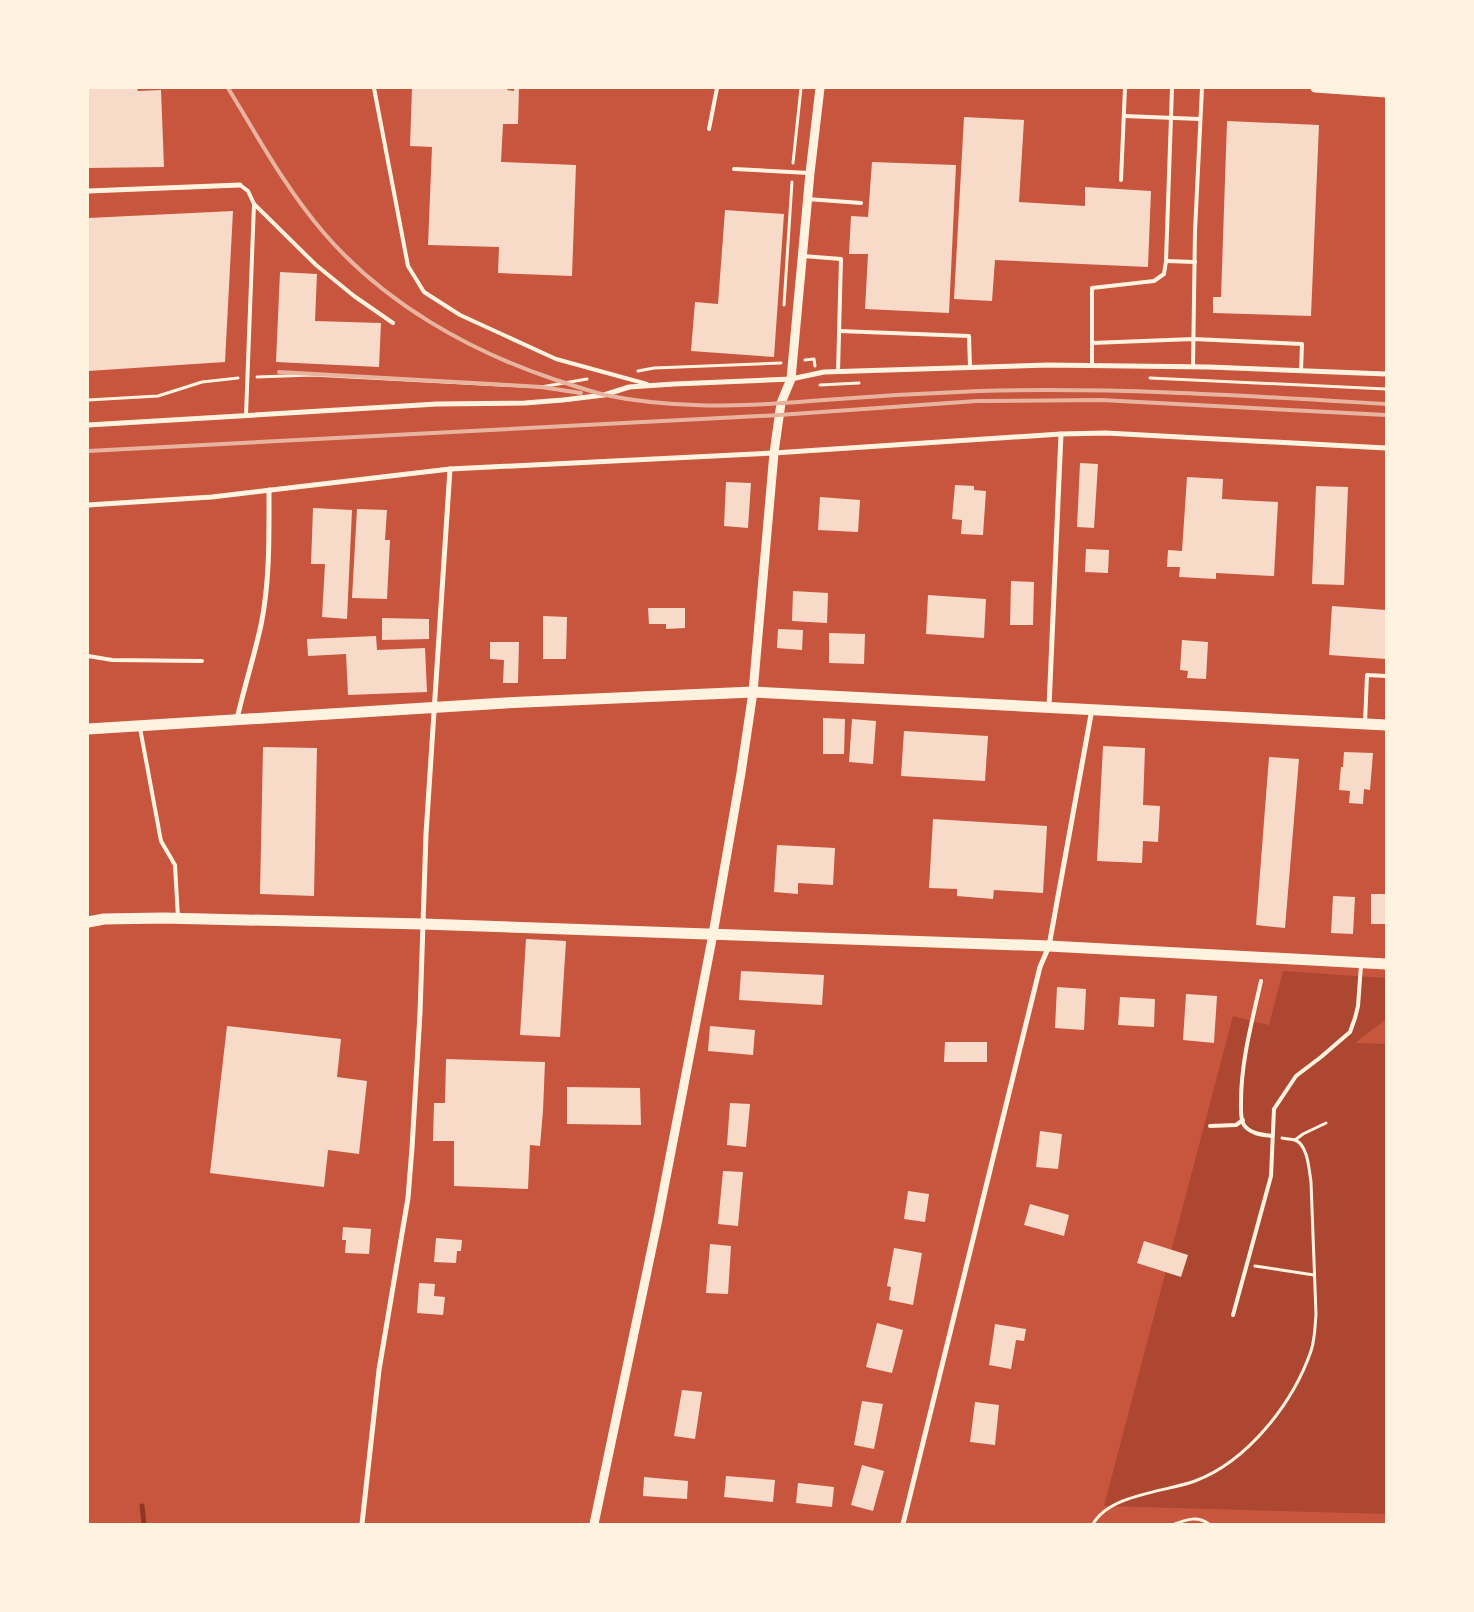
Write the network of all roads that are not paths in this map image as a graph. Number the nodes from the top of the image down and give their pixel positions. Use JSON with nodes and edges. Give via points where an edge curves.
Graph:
{"nodes":[{"id":1,"x":374,"y":88,"type":"edge"},
{"id":2,"x":718,"y":88,"type":"edge"},
{"id":3,"x":820,"y":88,"type":"edge"},
{"id":4,"x":1125,"y":88,"type":"edge"},
{"id":5,"x":1172,"y":88,"type":"edge"},
{"id":6,"x":1202,"y":88,"type":"edge"},
{"id":7,"x":1315,"y":88,"type":"edge"},
{"id":8,"x":1386,"y":92,"type":"edge"},
{"id":9,"x":1124,"y":116,"type":"junction"},
{"id":10,"x":1171,"y":118,"type":"junction"},
{"id":11,"x":1200,"y":118,"type":"junction"},
{"id":12,"x":709,"y":129,"type":"dead end"},
{"id":13,"x":734,"y":169,"type":"dead end"},
{"id":14,"x":810,"y":173,"type":"junction"},
{"id":15,"x":1122,"y":180,"type":"dead end"},
{"id":16,"x":240,"y":185,"type":"joint"},
{"id":17,"x":88,"y":191,"type":"edge"},
{"id":18,"x":807,"y":199,"type":"junction"},
{"id":19,"x":861,"y":202,"type":"dead end"},
{"id":20,"x":254,"y":204,"type":"junction"},
{"id":21,"x":802,"y":256,"type":"junction"},
{"id":22,"x":1166,"y":261,"type":"junction"},
{"id":23,"x":1194,"y":262,"type":"junction"},
{"id":24,"x":393,"y":323,"type":"dead end"},
{"id":25,"x":839,"y":331,"type":"junction"},
{"id":26,"x":1193,"y":340,"type":"junction"},
{"id":27,"x":1092,"y":343,"type":"junction"},
{"id":28,"x":1092,"y":366,"type":"junction"},
{"id":29,"x":970,"y":367,"type":"junction"},
{"id":30,"x":1193,"y":367,"type":"junction"},
{"id":31,"x":1301,"y":371,"type":"junction"},
{"id":32,"x":838,"y":372,"type":"junction"},
{"id":33,"x":1386,"y":374,"type":"edge"},
{"id":34,"x":792,"y":379,"type":"junction"},
{"id":35,"x":651,"y":386,"type":"junction"},
{"id":36,"x":246,"y":415,"type":"junction"},
{"id":37,"x":88,"y":425,"type":"edge"},
{"id":38,"x":1061,"y":434,"type":"junction"},
{"id":39,"x":1386,"y":448,"type":"edge"},
{"id":40,"x":774,"y":453,"type":"junction"},
{"id":41,"x":450,"y":470,"type":"junction"},
{"id":42,"x":269,"y":490,"type":"junction"},
{"id":43,"x":88,"y":505,"type":"edge"},
{"id":44,"x":88,"y":656,"type":"edge"},
{"id":45,"x":202,"y":660,"type":"dead end"},
{"id":46,"x":1386,"y":676,"type":"edge"},
{"id":47,"x":753,"y":692,"type":"junction"},
{"id":48,"x":435,"y":707,"type":"junction"},
{"id":49,"x":1049,"y":707,"type":"junction"},
{"id":50,"x":1092,"y":709,"type":"junction"},
{"id":51,"x":237,"y":720,"type":"junction"},
{"id":52,"x":1365,"y":724,"type":"junction"},
{"id":53,"x":1386,"y":725,"type":"edge"},
{"id":54,"x":140,"y":726,"type":"junction"},
{"id":55,"x":88,"y":729,"type":"edge"},
{"id":56,"x":178,"y":918,"type":"junction"},
{"id":57,"x":88,"y":922,"type":"edge"},
{"id":58,"x":423,"y":924,"type":"junction"},
{"id":59,"x":714,"y":934,"type":"junction"},
{"id":60,"x":1049,"y":946,"type":"junction"},
{"id":61,"x":1361,"y":963,"type":"junction"},
{"id":62,"x":1386,"y":964,"type":"edge"},
{"id":63,"x":1261,"y":981,"type":"dead end"},
{"id":64,"x":1243,"y":1120,"type":"junction"},
{"id":65,"x":1210,"y":1126,"type":"dead end"},
{"id":66,"x":1272,"y":1136,"type":"junction"},
{"id":67,"x":1233,"y":1315,"type":"dead end"},
{"id":68,"x":362,"y":1524,"type":"edge"},
{"id":69,"x":594,"y":1524,"type":"edge"},
{"id":70,"x":903,"y":1524,"type":"edge"}],
"edges":[{"from":1,"to":35,"type":"lane","via":[[408,266],[424,292],[460,315],[556,359]]},
{"from":2,"to":12,"type":"lane"},
{"from":3,"to":14,"type":"street"},
{"from":4,"to":9,"type":"lane"},
{"from":5,"to":10,"type":"lane"},
{"from":6,"to":11,"type":"lane"},
{"from":7,"to":8,"type":"street"},
{"from":9,"to":10,"type":"lane"},
{"from":9,"to":15,"type":"lane"},
{"from":10,"to":11,"type":"lane"},
{"from":10,"to":22,"type":"lane"},
{"from":11,"to":23,"type":"lane"},
{"from":13,"to":14,"type":"lane"},
{"from":14,"to":18,"type":"street"},
{"from":16,"to":17,"type":"street"},
{"from":16,"to":20,"type":"lane","via":[[248,191]]},
{"from":18,"to":19,"type":"lane"},
{"from":18,"to":21,"type":"street"},
{"from":20,"to":24,"type":"lane","via":[[316,265]]},
{"from":20,"to":36,"type":"lane"},
{"from":21,"to":25,"type":"lane","via":[[840,259]]},
{"from":21,"to":34,"type":"street"},
{"from":22,"to":23,"type":"lane"},
{"from":22,"to":27,"type":"lane","via":[[1164,274],[1154,281],[1092,288]]},
{"from":23,"to":26,"type":"lane"},
{"from":25,"to":29,"type":"lane","via":[[968,336]]},
{"from":25,"to":32,"type":"lane"},
{"from":26,"to":27,"type":"lane"},
{"from":26,"to":30,"type":"lane"},
{"from":26,"to":31,"type":"lane","via":[[1302,344]]},
{"from":27,"to":28,"type":"lane"},
{"from":28,"to":29,"type":"street"},
{"from":28,"to":30,"type":"street"},
{"from":29,"to":32,"type":"street"},
{"from":30,"to":31,"type":"street"},
{"from":31,"to":33,"type":"street"},
{"from":32,"to":34,"type":"street"},
{"from":34,"to":35,"type":"street"},
{"from":34,"to":40,"type":"street","via":[[781,403]]},
{"from":35,"to":36,"type":"street","via":[[554,401]]},
{"from":36,"to":37,"type":"street"},
{"from":38,"to":39,"type":"street","via":[[1106,433]]},
{"from":38,"to":40,"type":"street"},
{"from":38,"to":49,"type":"street"},
{"from":40,"to":41,"type":"street"},
{"from":40,"to":47,"type":"street"},
{"from":41,"to":42,"type":"street"},
{"from":41,"to":48,"type":"street"},
{"from":42,"to":43,"type":"street"},
{"from":42,"to":51,"type":"street","via":[[265,600]]},
{"from":44,"to":45,"type":"lane","via":[[112,660]]},
{"from":46,"to":52,"type":"lane","via":[[1367,675]]},
{"from":47,"to":48,"type":"main road"},
{"from":47,"to":49,"type":"main road"},
{"from":47,"to":59,"type":"street"},
{"from":48,"to":51,"type":"main road"},
{"from":48,"to":58,"type":"street"},
{"from":49,"to":50,"type":"main road"},
{"from":50,"to":52,"type":"main road"},
{"from":50,"to":60,"type":"street"},
{"from":51,"to":54,"type":"main road"},
{"from":52,"to":53,"type":"main road"},
{"from":54,"to":55,"type":"main road"},
{"from":54,"to":56,"type":"lane","via":[[161,840],[175,866]]},
{"from":56,"to":57,"type":"main road"},
{"from":56,"to":58,"type":"main road"},
{"from":58,"to":59,"type":"main road"},
{"from":58,"to":68,"type":"street","via":[[408,1198],[379,1370]]},
{"from":59,"to":60,"type":"main road"},
{"from":59,"to":69,"type":"street"},
{"from":60,"to":61,"type":"main road"},
{"from":60,"to":70,"type":"street","via":[[1040,967]]},
{"from":61,"to":62,"type":"main road"},
{"from":61,"to":66,"type":"lane","via":[[1358,1006],[1350,1032],[1296,1076],[1274,1109]]},
{"from":63,"to":64,"type":"lane","via":[[1244,1052],[1241,1083]]},
{"from":64,"to":65,"type":"lane","via":[[1236,1125]]},
{"from":64,"to":66,"type":"lane","via":[[1254,1133]]},
{"from":66,"to":67,"type":"lane","via":[[1270,1176]]}]}
